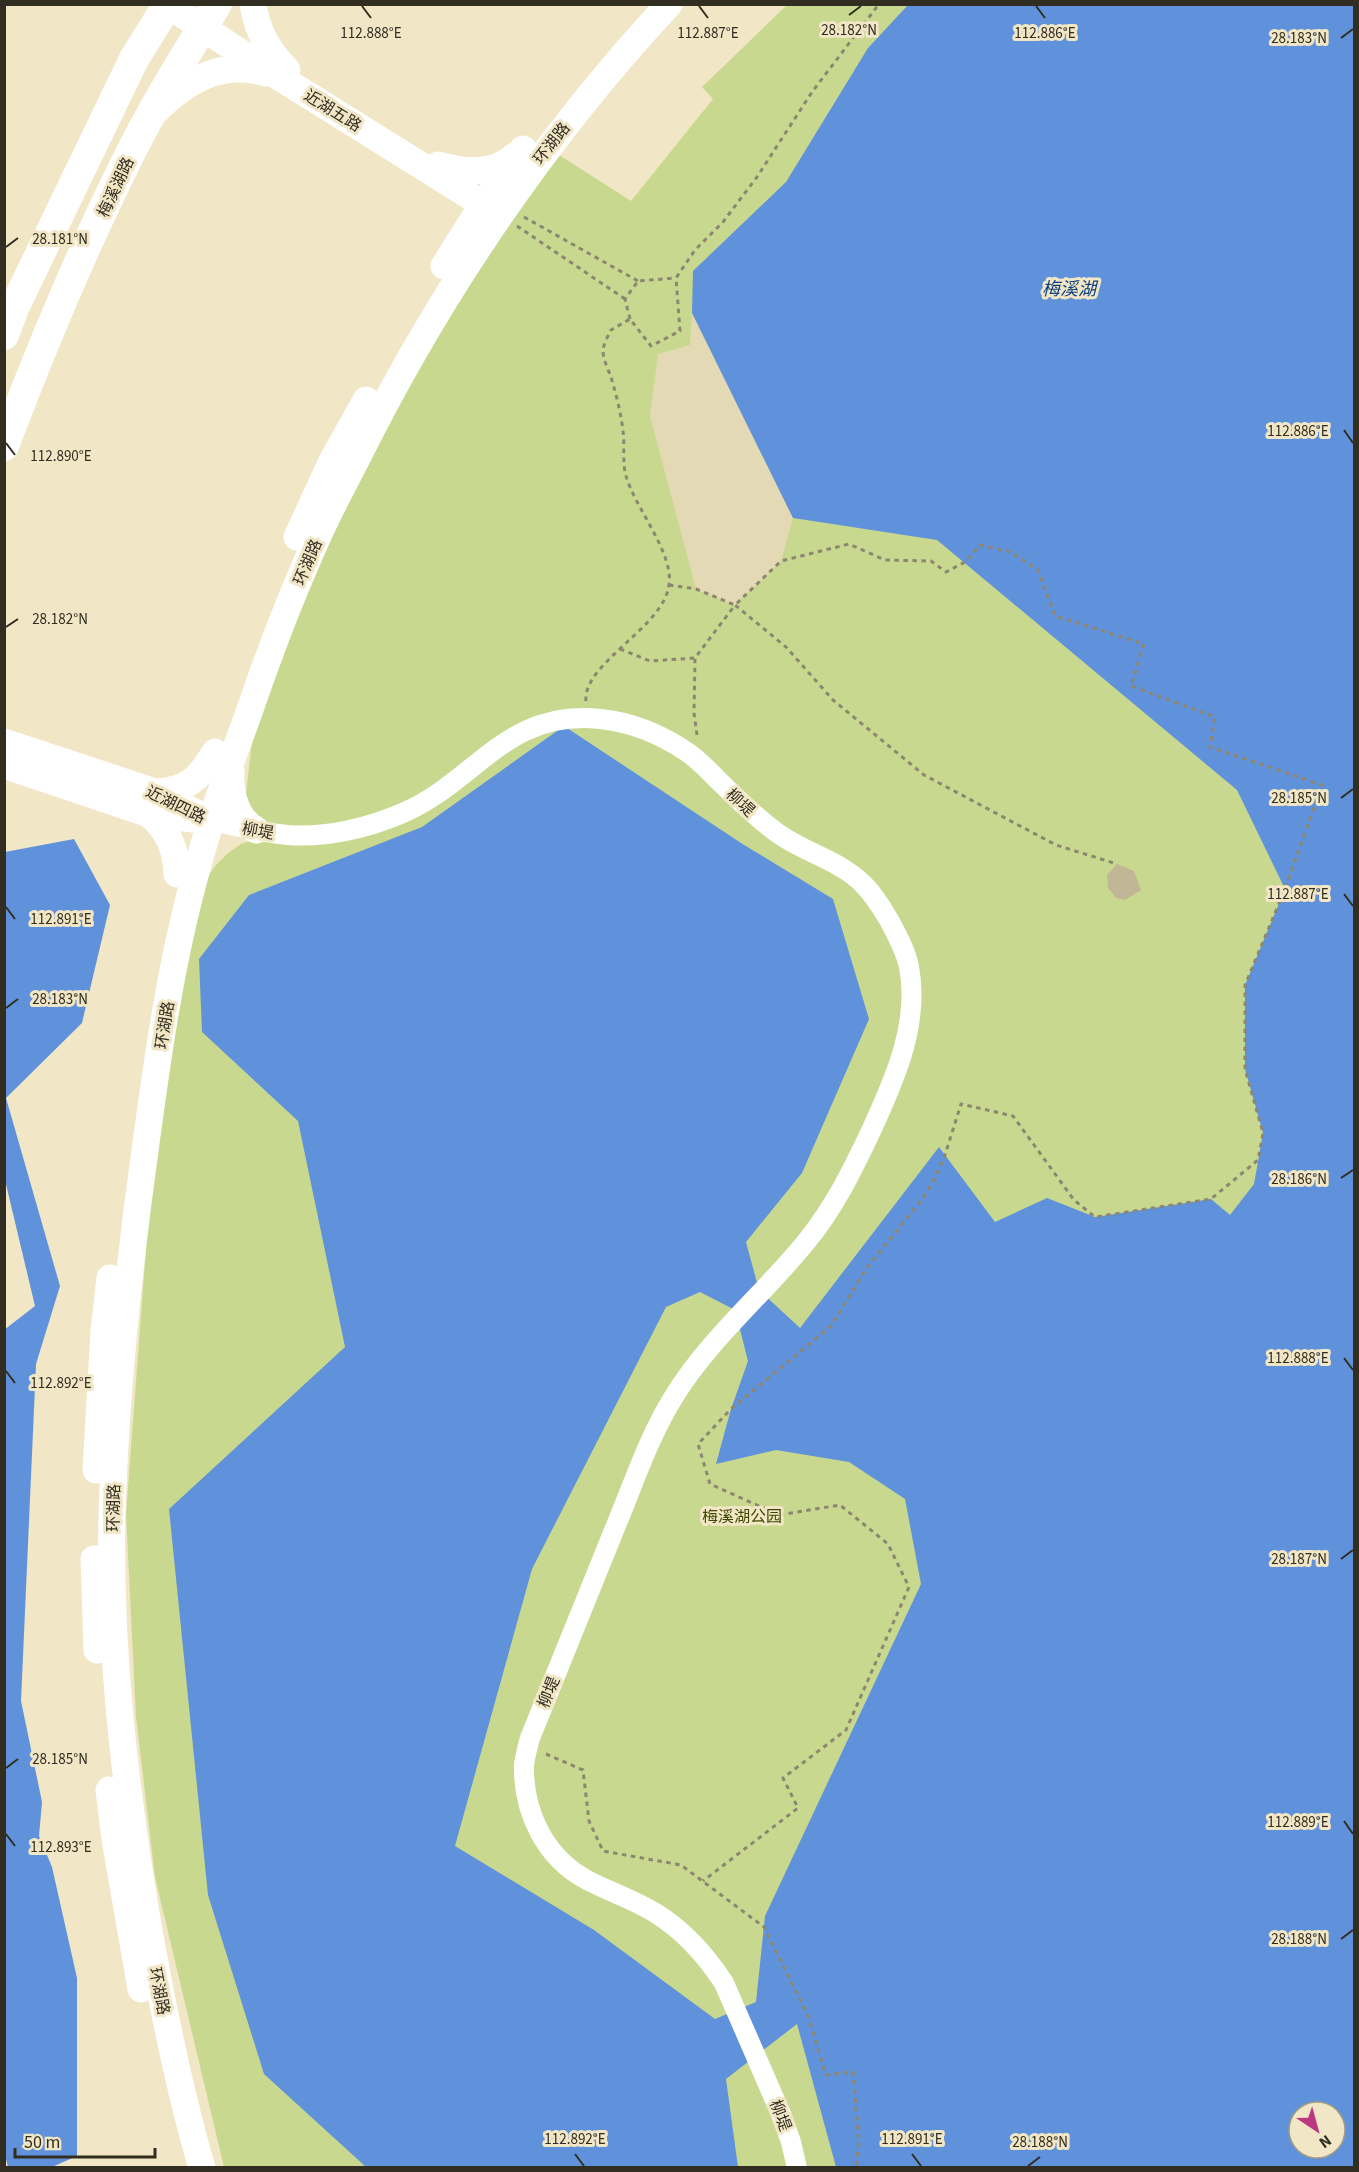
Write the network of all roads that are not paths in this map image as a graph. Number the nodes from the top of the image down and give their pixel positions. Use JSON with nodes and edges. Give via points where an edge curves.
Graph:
{"nodes":[{"id":1,"x":253,"y":4,"type":"edge"},
{"id":2,"x":643,"y":4,"type":"edge"},
{"id":3,"x":669,"y":4,"type":"edge"},
{"id":4,"x":168,"y":5,"type":"edge"},
{"id":5,"x":203,"y":14,"type":"edge"},
{"id":6,"x":284,"y":74,"type":"junction"},
{"id":7,"x":149,"y":118,"type":"junction"},
{"id":8,"x":526,"y":146,"type":"junction"},
{"id":9,"x":435,"y":168,"type":"junction"},
{"id":10,"x":494,"y":205,"type":"junction"},
{"id":11,"x":446,"y":263,"type":"junction"},
{"id":12,"x":4,"y":335,"type":"edge"},
{"id":13,"x":4,"y":446,"type":"edge"},
{"id":14,"x":4,"y":742,"type":"edge"},
{"id":15,"x":224,"y":755,"type":"junction"},
{"id":16,"x":4,"y":765,"type":"edge"},
{"id":17,"x":152,"y":803,"type":"junction"},
{"id":18,"x":201,"y":818,"type":"junction"},
{"id":19,"x":256,"y":830,"type":"junction"},
{"id":20,"x":186,"y":874,"type":"junction"},
{"id":21,"x":184,"y":2168,"type":"edge"},
{"id":22,"x":202,"y":2168,"type":"edge"},
{"id":23,"x":796,"y":2168,"type":"edge"}],
"edges":[{"from":1,"to":6,"type":"main road","via":[[263,39]]},
{"from":2,"to":8,"type":"main road","name":"环湖路"},
{"from":3,"to":10,"type":"main road","name":"环湖路","via":[[594,88],[541,156]]},
{"from":4,"to":5,"type":"main road","name":"近湖五路"},
{"from":4,"to":12,"type":"main road","via":[[134,59]]},
{"from":5,"to":6,"type":"main road","name":"近湖五路"},
{"from":5,"to":7,"type":"main road","name":"梅溪湖路"},
{"from":6,"to":7,"type":"main road","via":[[240,67],[218,71],[189,84]]},
{"from":6,"to":9,"type":"main road","name":"近湖五路"},
{"from":7,"to":13,"type":"main road","name":"梅溪湖路","via":[[67,289]]},
{"from":8,"to":9,"type":"main road","via":[[494,168],[474,172]]},
{"from":8,"to":10,"type":"main road","name":"环湖路"},
{"from":9,"to":10,"type":"main road","name":"近湖五路"},
{"from":9,"to":11,"type":"main road","via":[[457,215]]},
{"from":10,"to":11,"type":"main road","name":"环湖路"},
{"from":10,"to":15,"type":"main road","name":"环湖路","via":[[315,541]]},
{"from":11,"to":15,"type":"main road","name":"环湖路","via":[[368,395],[300,530],[269,603]]},
{"from":14,"to":17,"type":"main road","name":"近湖四路"},
{"from":15,"to":17,"type":"main road","via":[[186,786],[167,792]]},
{"from":15,"to":18,"type":"main road","name":"环湖路"},
{"from":15,"to":19,"type":"main road","via":[[235,805],[247,825]]},
{"from":16,"to":17,"type":"main road","name":"近湖四路"},
{"from":17,"to":18,"type":"main road","name":"近湖四路"},
{"from":17,"to":20,"type":"main road"},
{"from":18,"to":19,"type":"street","name":"柳堤"},
{"from":18,"to":20,"type":"main road","name":"环湖路"},
{"from":19,"to":20,"type":"main road","via":[[227,838]]},
{"from":19,"to":23,"type":"street","name":"柳堤","via":[[288,835],[324,834],[383,820],[434,796],[506,741],[541,724],[570,718],[628,724],[687,752],[780,835],[848,872],[864,886],[888,919],[909,964],[912,1010],[893,1082],[845,1186],[805,1244],[730,1324],[672,1399],[656,1430],[524,1762],[531,1816],[552,1852],[585,1879],[658,1915],[687,1938],[712,1966],[734,2005],[781,2114]]},
{"from":20,"to":21,"type":"main road","name":"环湖路","via":[[154,976],[141,1048],[104,1342],[94,1522],[102,1719],[115,1839],[146,2017]]},
{"from":20,"to":22,"type":"main road","name":"环湖路","via":[[129,1273],[117,1402],[112,1518],[114,1620],[129,1801],[161,1999]]}]}
